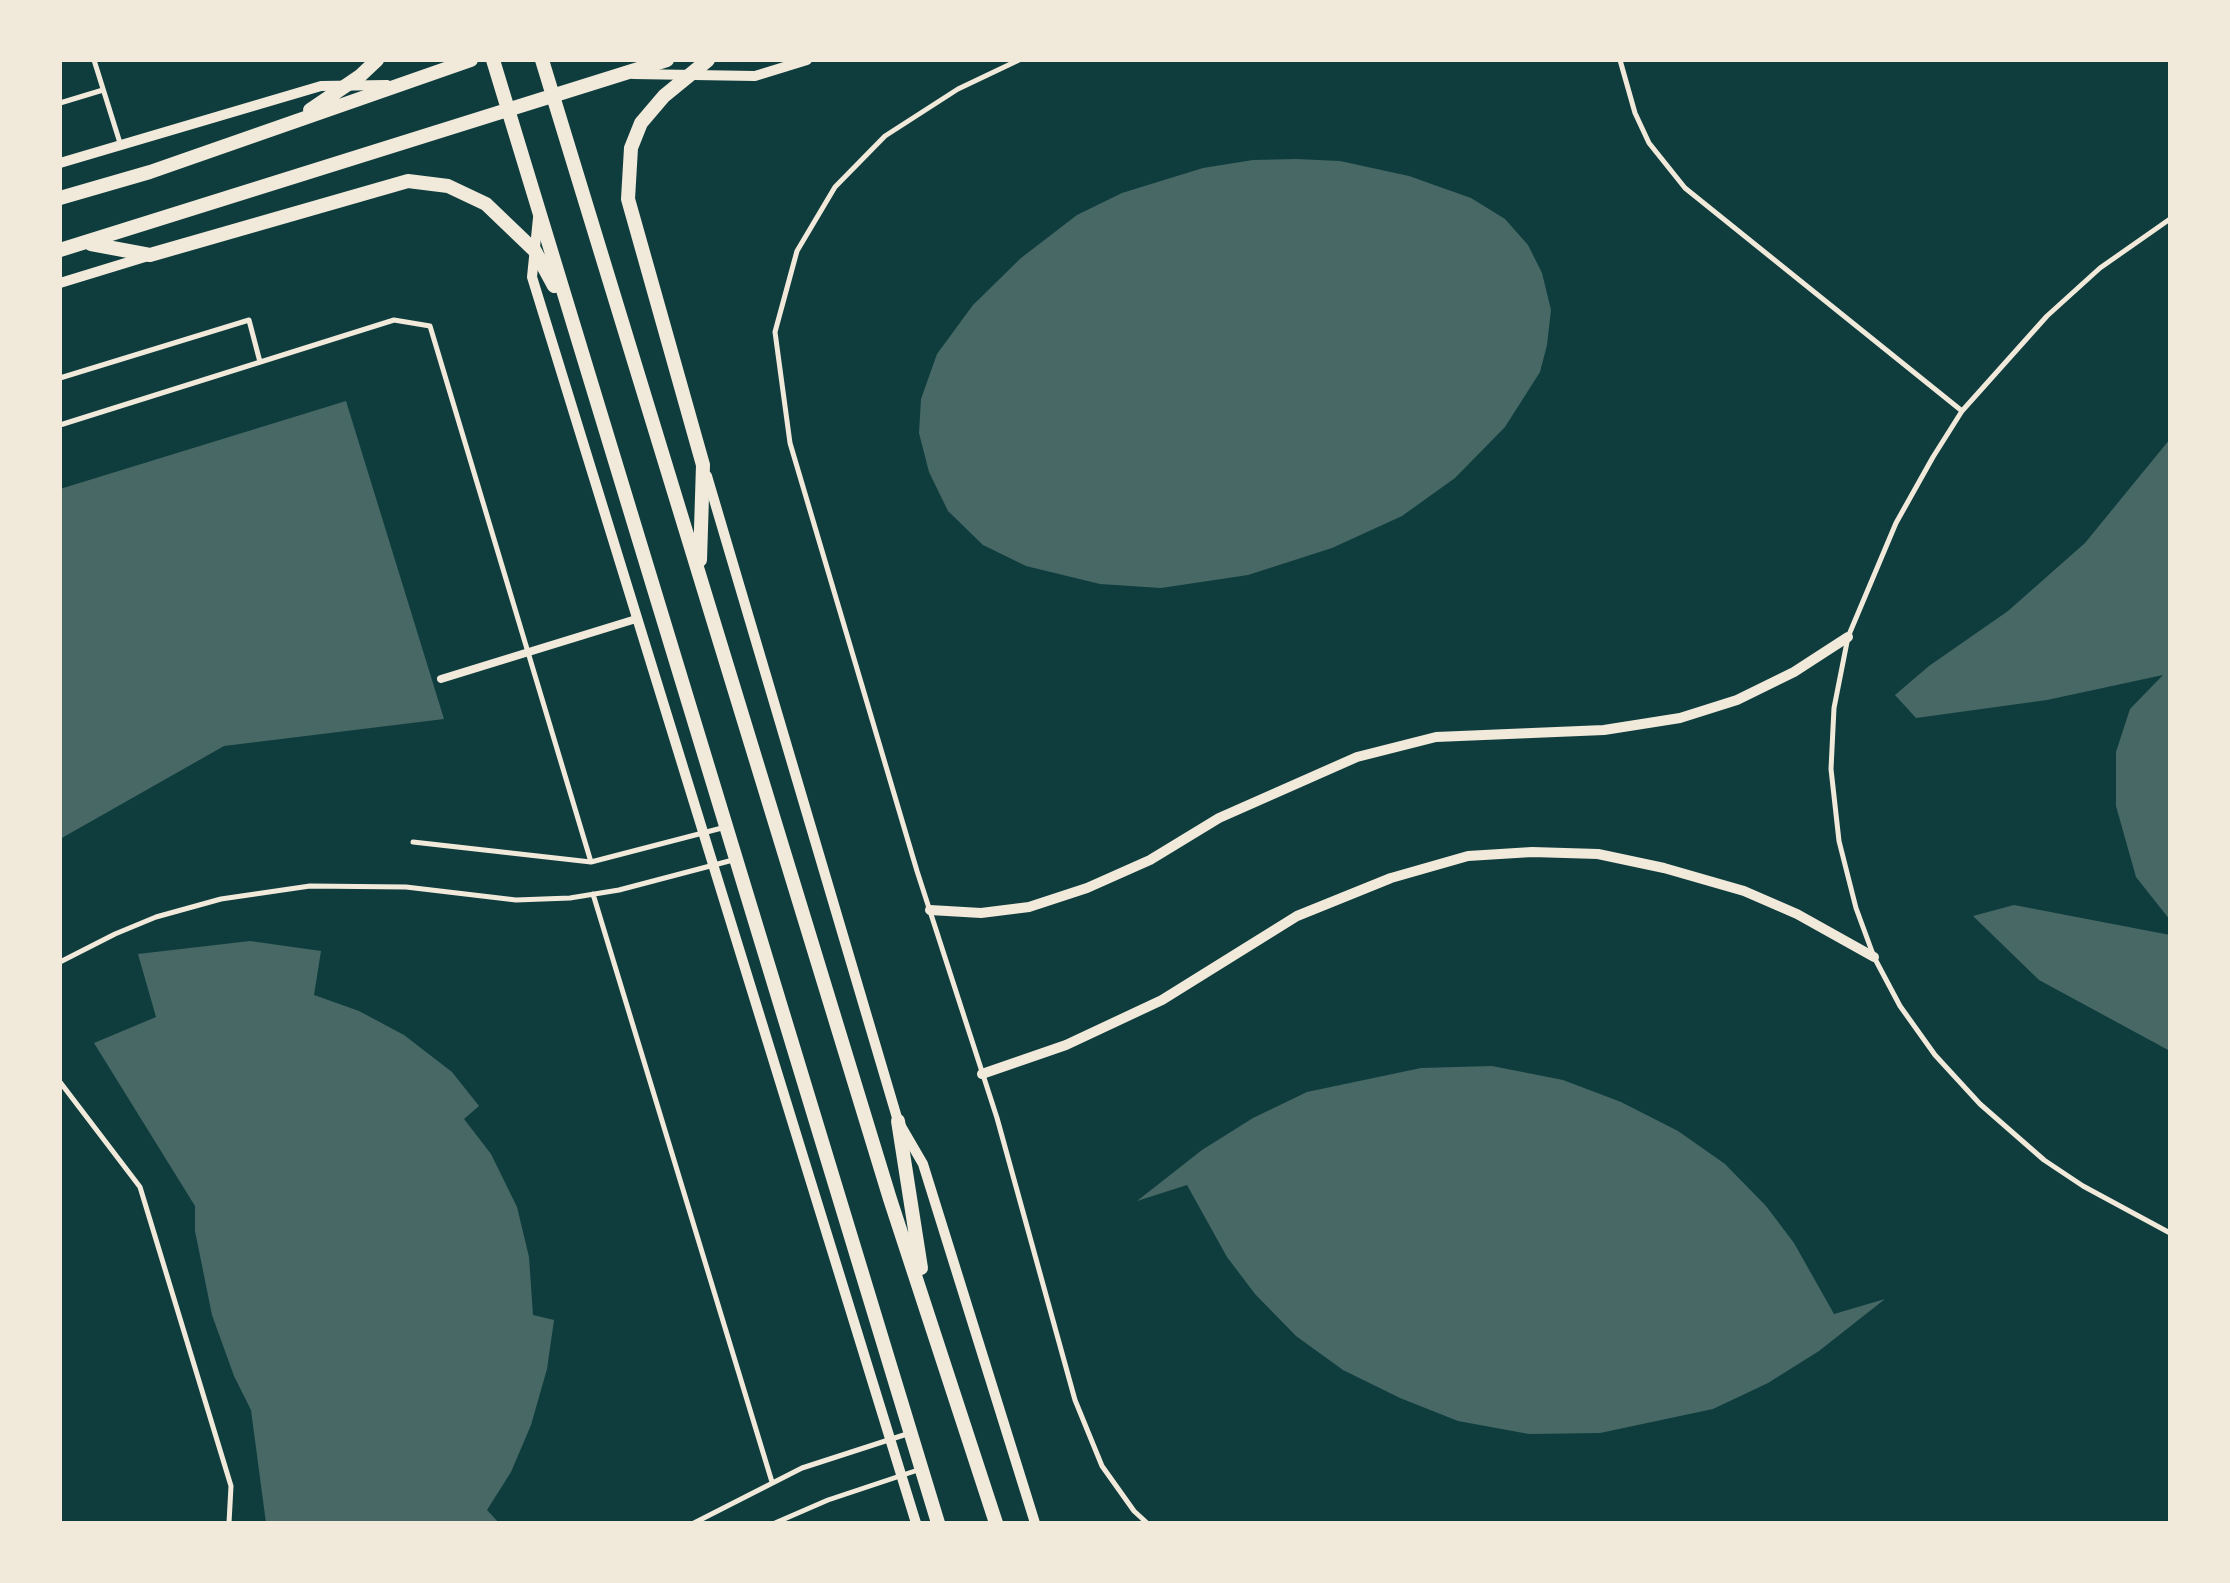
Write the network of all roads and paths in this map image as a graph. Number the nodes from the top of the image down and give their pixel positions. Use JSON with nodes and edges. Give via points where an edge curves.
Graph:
{"nodes":[{"id":1,"x":94,"y":60,"type":"edge"},
{"id":2,"x":377,"y":60,"type":"edge"},
{"id":3,"x":472,"y":60,"type":"edge"},
{"id":4,"x":493,"y":60,"type":"edge"},
{"id":5,"x":542,"y":60,"type":"edge"},
{"id":6,"x":667,"y":60,"type":"edge"},
{"id":7,"x":708,"y":60,"type":"edge"},
{"id":8,"x":807,"y":60,"type":"edge"},
{"id":9,"x":1019,"y":60,"type":"edge"},
{"id":10,"x":1620,"y":60,"type":"edge"},
{"id":11,"x":622,"y":74,"type":"junction"},
{"id":12,"x":688,"y":75,"type":"junction"},
{"id":13,"x":398,"y":85,"type":"junction"},
{"id":14,"x":346,"y":86,"type":"junction"},
{"id":15,"x":104,"y":90,"type":"junction"},
{"id":16,"x":553,"y":95,"type":"junction"},
{"id":17,"x":60,"y":103,"type":"edge"},
{"id":18,"x":508,"y":110,"type":"junction"},
{"id":19,"x":292,"y":122,"type":"junction"},
{"id":20,"x":121,"y":146,"type":"junction"},
{"id":21,"x":60,"y":164,"type":"edge"},
{"id":22,"x":60,"y":198,"type":"edge"},
{"id":23,"x":538,"y":212,"type":"junction"},
{"id":24,"x":2170,"y":219,"type":"edge"},
{"id":25,"x":86,"y":243,"type":"junction"},
{"id":26,"x":60,"y":250,"type":"edge"},
{"id":27,"x":535,"y":251,"type":"junction"},
{"id":28,"x":150,"y":255,"type":"junction"},
{"id":29,"x":60,"y":282,"type":"edge"},
{"id":30,"x":568,"y":312,"type":"junction"},
{"id":31,"x":260,"y":362,"type":"junction"},
{"id":32,"x":60,"y":378,"type":"edge"},
{"id":33,"x":1962,"y":411,"type":"junction"},
{"id":34,"x":60,"y":425,"type":"edge"},
{"id":35,"x":704,"y":465,"type":"junction"},
{"id":36,"x":700,"y":571,"type":"junction"},
{"id":37,"x":636,"y":619,"type":"junction"},
{"id":38,"x":1848,"y":637,"type":"junction"},
{"id":39,"x":528,"y":652,"type":"junction"},
{"id":40,"x":440,"y":679,"type":"dead end"},
{"id":41,"x":725,"y":827,"type":"junction"},
{"id":42,"x":702,"y":834,"type":"junction"},
{"id":43,"x":413,"y":842,"type":"dead end"},
{"id":44,"x":735,"y":859,"type":"junction"},
{"id":45,"x":590,"y":862,"type":"junction"},
{"id":46,"x":711,"y":866,"type":"junction"},
{"id":47,"x":593,"y":894,"type":"junction"},
{"id":48,"x":930,"y":910,"type":"junction"},
{"id":49,"x":1874,"y":957,"type":"junction"},
{"id":50,"x":60,"y":962,"type":"edge"},
{"id":51,"x":982,"y":1074,"type":"junction"},
{"id":52,"x":60,"y":1082,"type":"edge"},
{"id":53,"x":898,"y":1121,"type":"junction"},
{"id":54,"x":2170,"y":1233,"type":"edge"},
{"id":55,"x":927,"y":1304,"type":"junction"},
{"id":56,"x":910,"y":1434,"type":"junction"},
{"id":57,"x":890,"y":1440,"type":"junction"},
{"id":58,"x":923,"y":1468,"type":"junction"},
{"id":59,"x":901,"y":1476,"type":"junction"},
{"id":60,"x":772,"y":1482,"type":"junction"},
{"id":61,"x":229,"y":1523,"type":"edge"},
{"id":62,"x":694,"y":1523,"type":"edge"},
{"id":63,"x":776,"y":1523,"type":"edge"},
{"id":64,"x":916,"y":1523,"type":"edge"},
{"id":65,"x":938,"y":1523,"type":"edge"},
{"id":66,"x":996,"y":1523,"type":"edge"},
{"id":67,"x":1035,"y":1523,"type":"edge"},
{"id":68,"x":1147,"y":1523,"type":"edge"}],
"edges":[{"from":1,"to":15,"type":"lane"},
{"from":2,"to":14,"type":"main road"},
{"from":3,"to":13,"type":"main road"},
{"from":4,"to":18,"type":"main road"},
{"from":5,"to":16,"type":"main road"},
{"from":6,"to":11,"type":"main road"},
{"from":7,"to":12,"type":"main road"},
{"from":8,"to":12,"type":"street","via":[[755,76]]},
{"from":9,"to":48,"type":"lane","via":[[885,136],[835,187],[797,252],[775,332],[790,443]]},
{"from":10,"to":33,"type":"lane","via":[[1649,143],[1685,188]]},
{"from":11,"to":12,"type":"street"},
{"from":11,"to":16,"type":"main road"},
{"from":12,"to":35,"type":"main road","via":[[641,123],[631,148],[628,199]]},
{"from":13,"to":14,"type":"street"},
{"from":13,"to":19,"type":"main road"},
{"from":14,"to":19,"type":"main road"},
{"from":14,"to":20,"type":"street","via":[[321,86]]},
{"from":15,"to":17,"type":"lane"},
{"from":15,"to":20,"type":"lane"},
{"from":16,"to":18,"type":"main road"},
{"from":16,"to":36,"type":"main road"},
{"from":18,"to":23,"type":"main road"},
{"from":18,"to":25,"type":"main road"},
{"from":19,"to":22,"type":"main road"},
{"from":20,"to":21,"type":"street"},
{"from":23,"to":27,"type":"street"},
{"from":23,"to":30,"type":"main road"},
{"from":24,"to":33,"type":"lane","via":[[2047,316]]},
{"from":25,"to":26,"type":"main road"},
{"from":25,"to":28,"type":"main road"},
{"from":27,"to":28,"type":"main road","via":[[486,204],[448,186],[408,181]]},
{"from":27,"to":30,"type":"main road"},
{"from":27,"to":37,"type":"street","via":[[532,277]]},
{"from":28,"to":29,"type":"street"},
{"from":30,"to":41,"type":"main road"},
{"from":31,"to":32,"type":"lane","via":[[250,320]]},
{"from":31,"to":34,"type":"lane"},
{"from":31,"to":39,"type":"lane","via":[[394,320],[430,326]]},
{"from":33,"to":38,"type":"lane","via":[[1896,523]]},
{"from":35,"to":36,"type":"main road"},
{"from":35,"to":53,"type":"street"},
{"from":36,"to":55,"type":"main road"},
{"from":37,"to":39,"type":"street"},
{"from":37,"to":42,"type":"street"},
{"from":38,"to":48,"type":"street","via":[[1738,700],[1680,718],[1604,730],[1436,738],[1358,758],[1219,818],[1087,888],[1029,907]]},
{"from":38,"to":49,"type":"lane","via":[[1831,769],[1840,841]]},
{"from":39,"to":40,"type":"street"},
{"from":39,"to":45,"type":"lane"},
{"from":41,"to":42,"type":"lane"},
{"from":41,"to":44,"type":"main road"},
{"from":42,"to":45,"type":"lane"},
{"from":42,"to":46,"type":"street"},
{"from":43,"to":45,"type":"lane"},
{"from":44,"to":46,"type":"lane"},
{"from":44,"to":56,"type":"main road"},
{"from":46,"to":47,"type":"lane"},
{"from":46,"to":57,"type":"street"},
{"from":47,"to":50,"type":"lane","via":[[516,900],[406,887],[310,886],[221,899],[156,918]]},
{"from":47,"to":60,"type":"lane"},
{"from":48,"to":51,"type":"lane"},
{"from":49,"to":51,"type":"street","via":[[1744,891],[1664,868],[1598,854],[1468,856],[1297,916],[1162,1000],[1066,1045]]},
{"from":49,"to":54,"type":"lane","via":[[1934,1055],[1994,1117],[2057,1169]]},
{"from":51,"to":68,"type":"lane","via":[[1074,1400],[1102,1466]]},
{"from":52,"to":61,"type":"lane","via":[[140,1188],[231,1486]]},
{"from":53,"to":55,"type":"main road"},
{"from":53,"to":67,"type":"street","via":[[923,1164]]},
{"from":55,"to":66,"type":"main road"},
{"from":56,"to":57,"type":"lane"},
{"from":56,"to":58,"type":"main road"},
{"from":57,"to":59,"type":"street"},
{"from":57,"to":60,"type":"lane"},
{"from":58,"to":59,"type":"lane"},
{"from":58,"to":65,"type":"main road"},
{"from":59,"to":63,"type":"lane"},
{"from":59,"to":64,"type":"street"},
{"from":60,"to":62,"type":"lane"}]}
